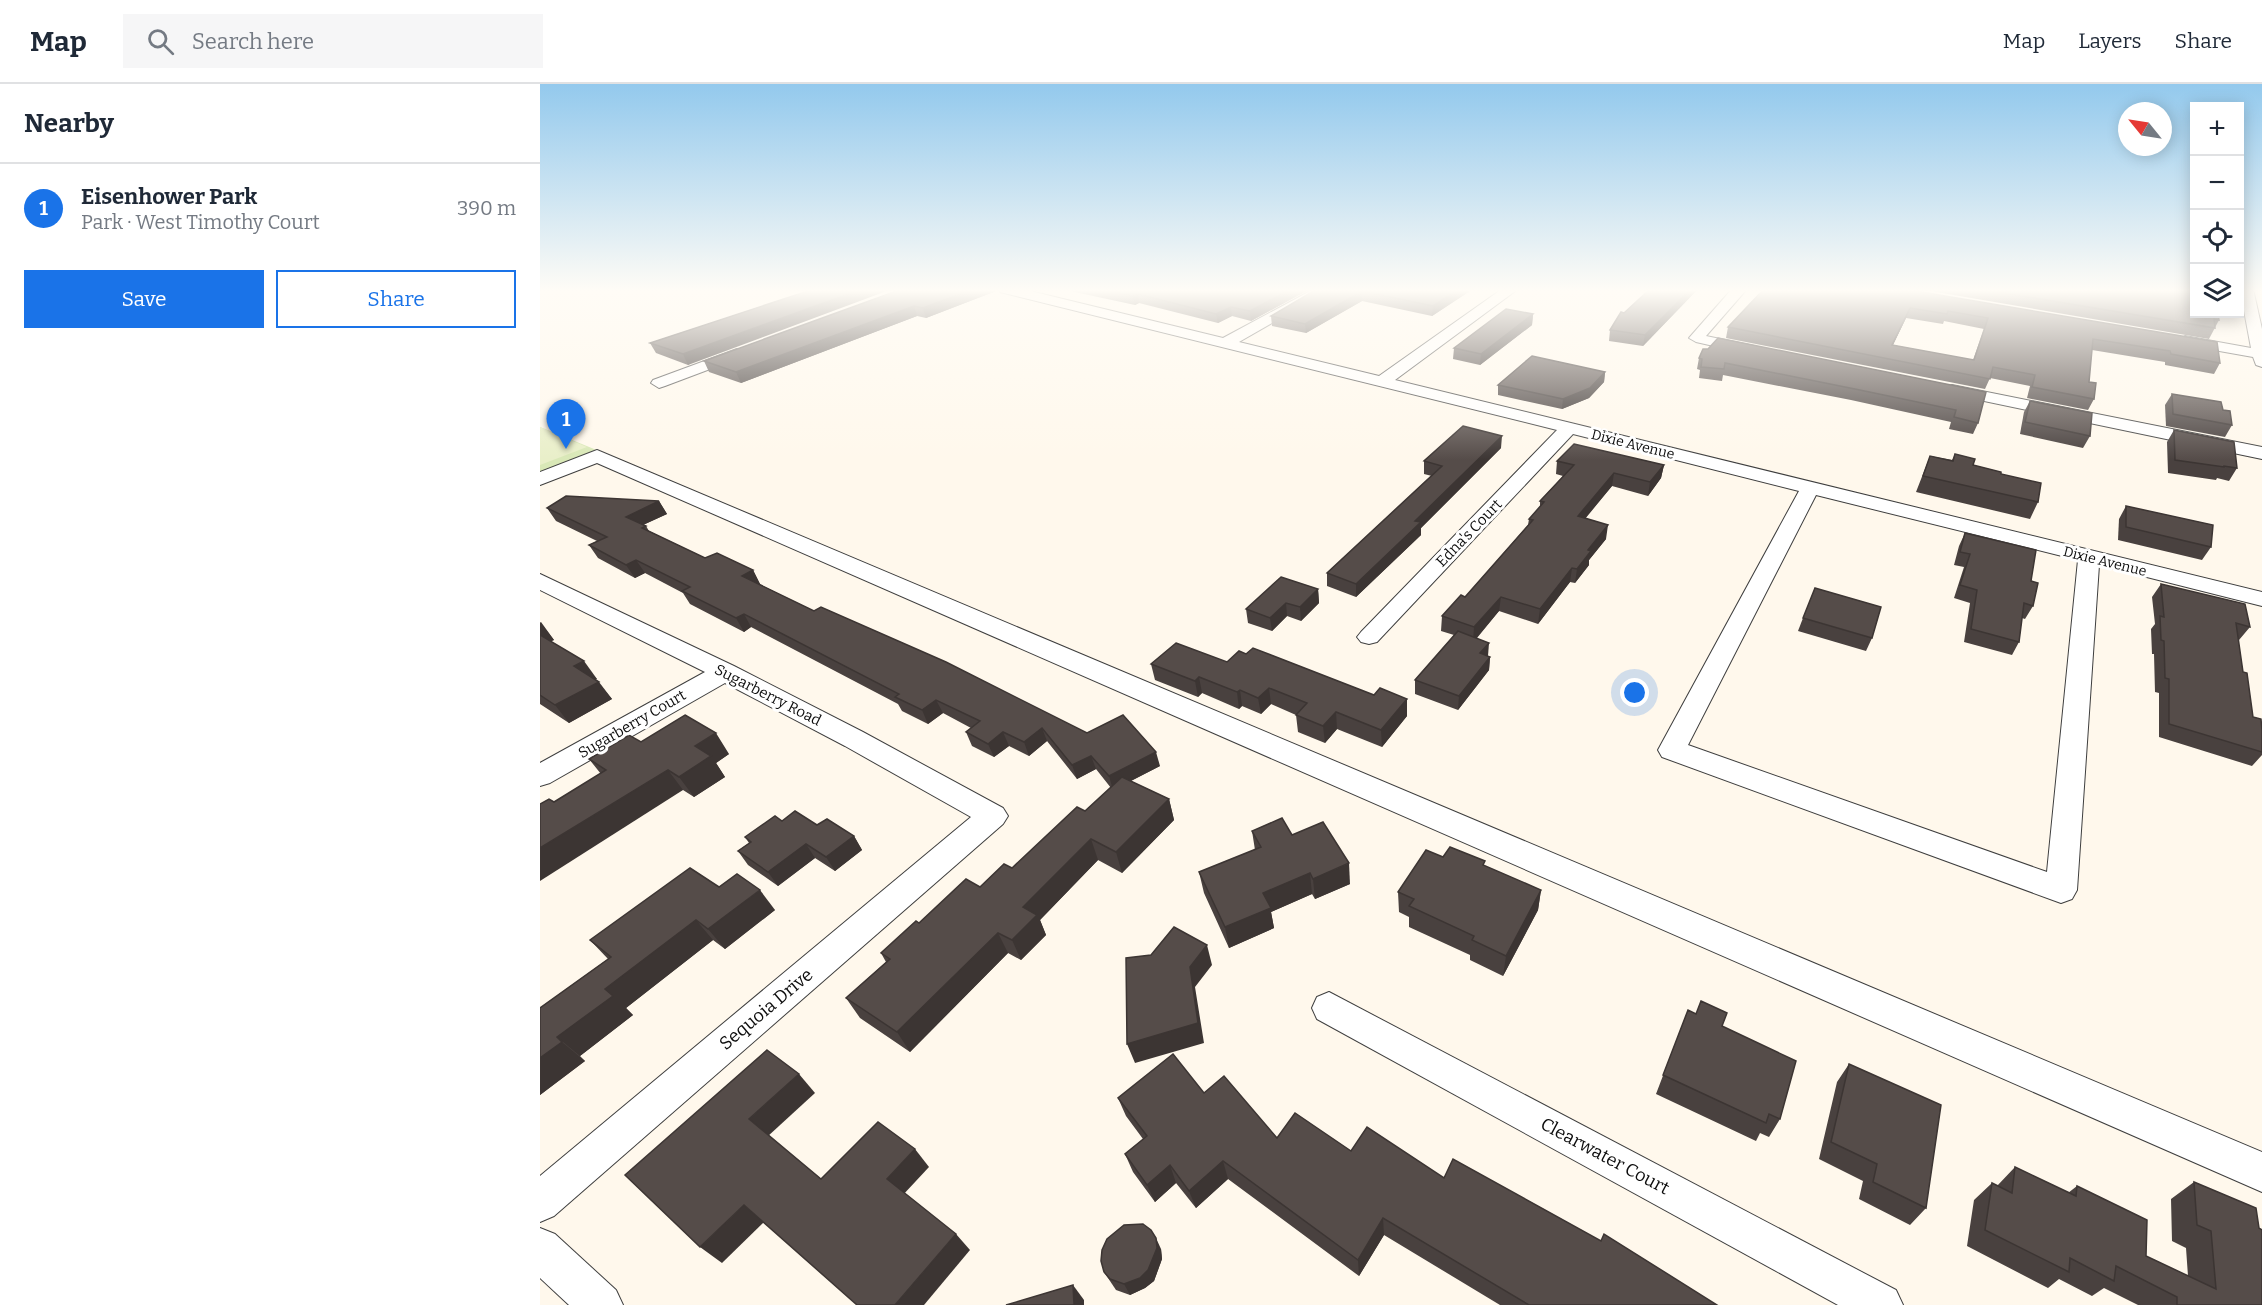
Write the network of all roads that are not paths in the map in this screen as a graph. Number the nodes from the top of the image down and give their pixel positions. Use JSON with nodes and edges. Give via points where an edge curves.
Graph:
{"nodes":[{"id":1,"x":1243,"y":346,"type":"edge"},
{"id":2,"x":1433,"y":346,"type":"edge"},
{"id":3,"x":1736,"y":346,"type":"edge"},
{"id":4,"x":2209,"y":346,"type":"edge"},
{"id":5,"x":747,"y":351,"type":"edge"},
{"id":6,"x":1766,"y":352,"type":"edge"},
{"id":7,"x":2261,"y":356,"type":"edge"},
{"id":8,"x":1383,"y":382,"type":"junction"},
{"id":9,"x":659,"y":383,"type":"dead end"},
{"id":10,"x":1939,"y":387,"type":"edge"},
{"id":11,"x":1569,"y":428,"type":"junction"},
{"id":12,"x":2262,"y":453,"type":"edge"},
{"id":13,"x":540,"y":479,"type":"edge"},
{"id":14,"x":1810,"y":488,"type":"junction"},
{"id":15,"x":2089,"y":557,"type":"junction"},
{"id":16,"x":540,"y":581,"type":"edge"},
{"id":17,"x":2262,"y":599,"type":"edge"},
{"id":18,"x":1369,"y":637,"type":"dead end"},
{"id":19,"x":725,"y":672,"type":"junction"},
{"id":20,"x":540,"y":776,"type":"edge"},
{"id":21,"x":993,"y":816,"type":"joint"},
{"id":22,"x":1329,"y":1008,"type":"dead end"},
{"id":23,"x":2262,"y":1172,"type":"edge"},
{"id":24,"x":540,"y":1202,"type":"edge"},
{"id":25,"x":540,"y":1249,"type":"edge"},
{"id":26,"x":601,"y":1305,"type":"edge"},
{"id":27,"x":1881,"y":1305,"type":"edge"}],
"edges":[{"from":1,"to":8,"type":"street","name":"Dixie Avenue"},
{"from":2,"to":8,"type":"street"},
{"from":3,"to":6,"type":"street"},
{"from":4,"to":7,"type":"street"},
{"from":5,"to":9,"type":"street"},
{"from":8,"to":11,"type":"street","name":"Dixie Avenue"},
{"from":10,"to":12,"type":"street"},
{"from":11,"to":14,"type":"street","name":"Dixie Avenue"},
{"from":11,"to":18,"type":"street","name":"Edna's Court"},
{"from":13,"to":23,"type":"street","via":[[597,456]]},
{"from":14,"to":15,"type":"street","name":"Dixie Avenue"},
{"from":14,"to":15,"type":"street","via":[[1672,750],[2061,890]]},
{"from":15,"to":17,"type":"street","name":"Dixie Avenue"},
{"from":16,"to":19,"type":"street","name":"Sugarberry Road"},
{"from":19,"to":20,"type":"street","name":"Sugarberry Court"},
{"from":19,"to":21,"type":"street","name":"Sugarberry Road"},
{"from":21,"to":24,"type":"street","name":"Sequoia Drive"},
{"from":22,"to":27,"type":"street","name":"Clearwater Court"},
{"from":25,"to":26,"type":"street"}]}
